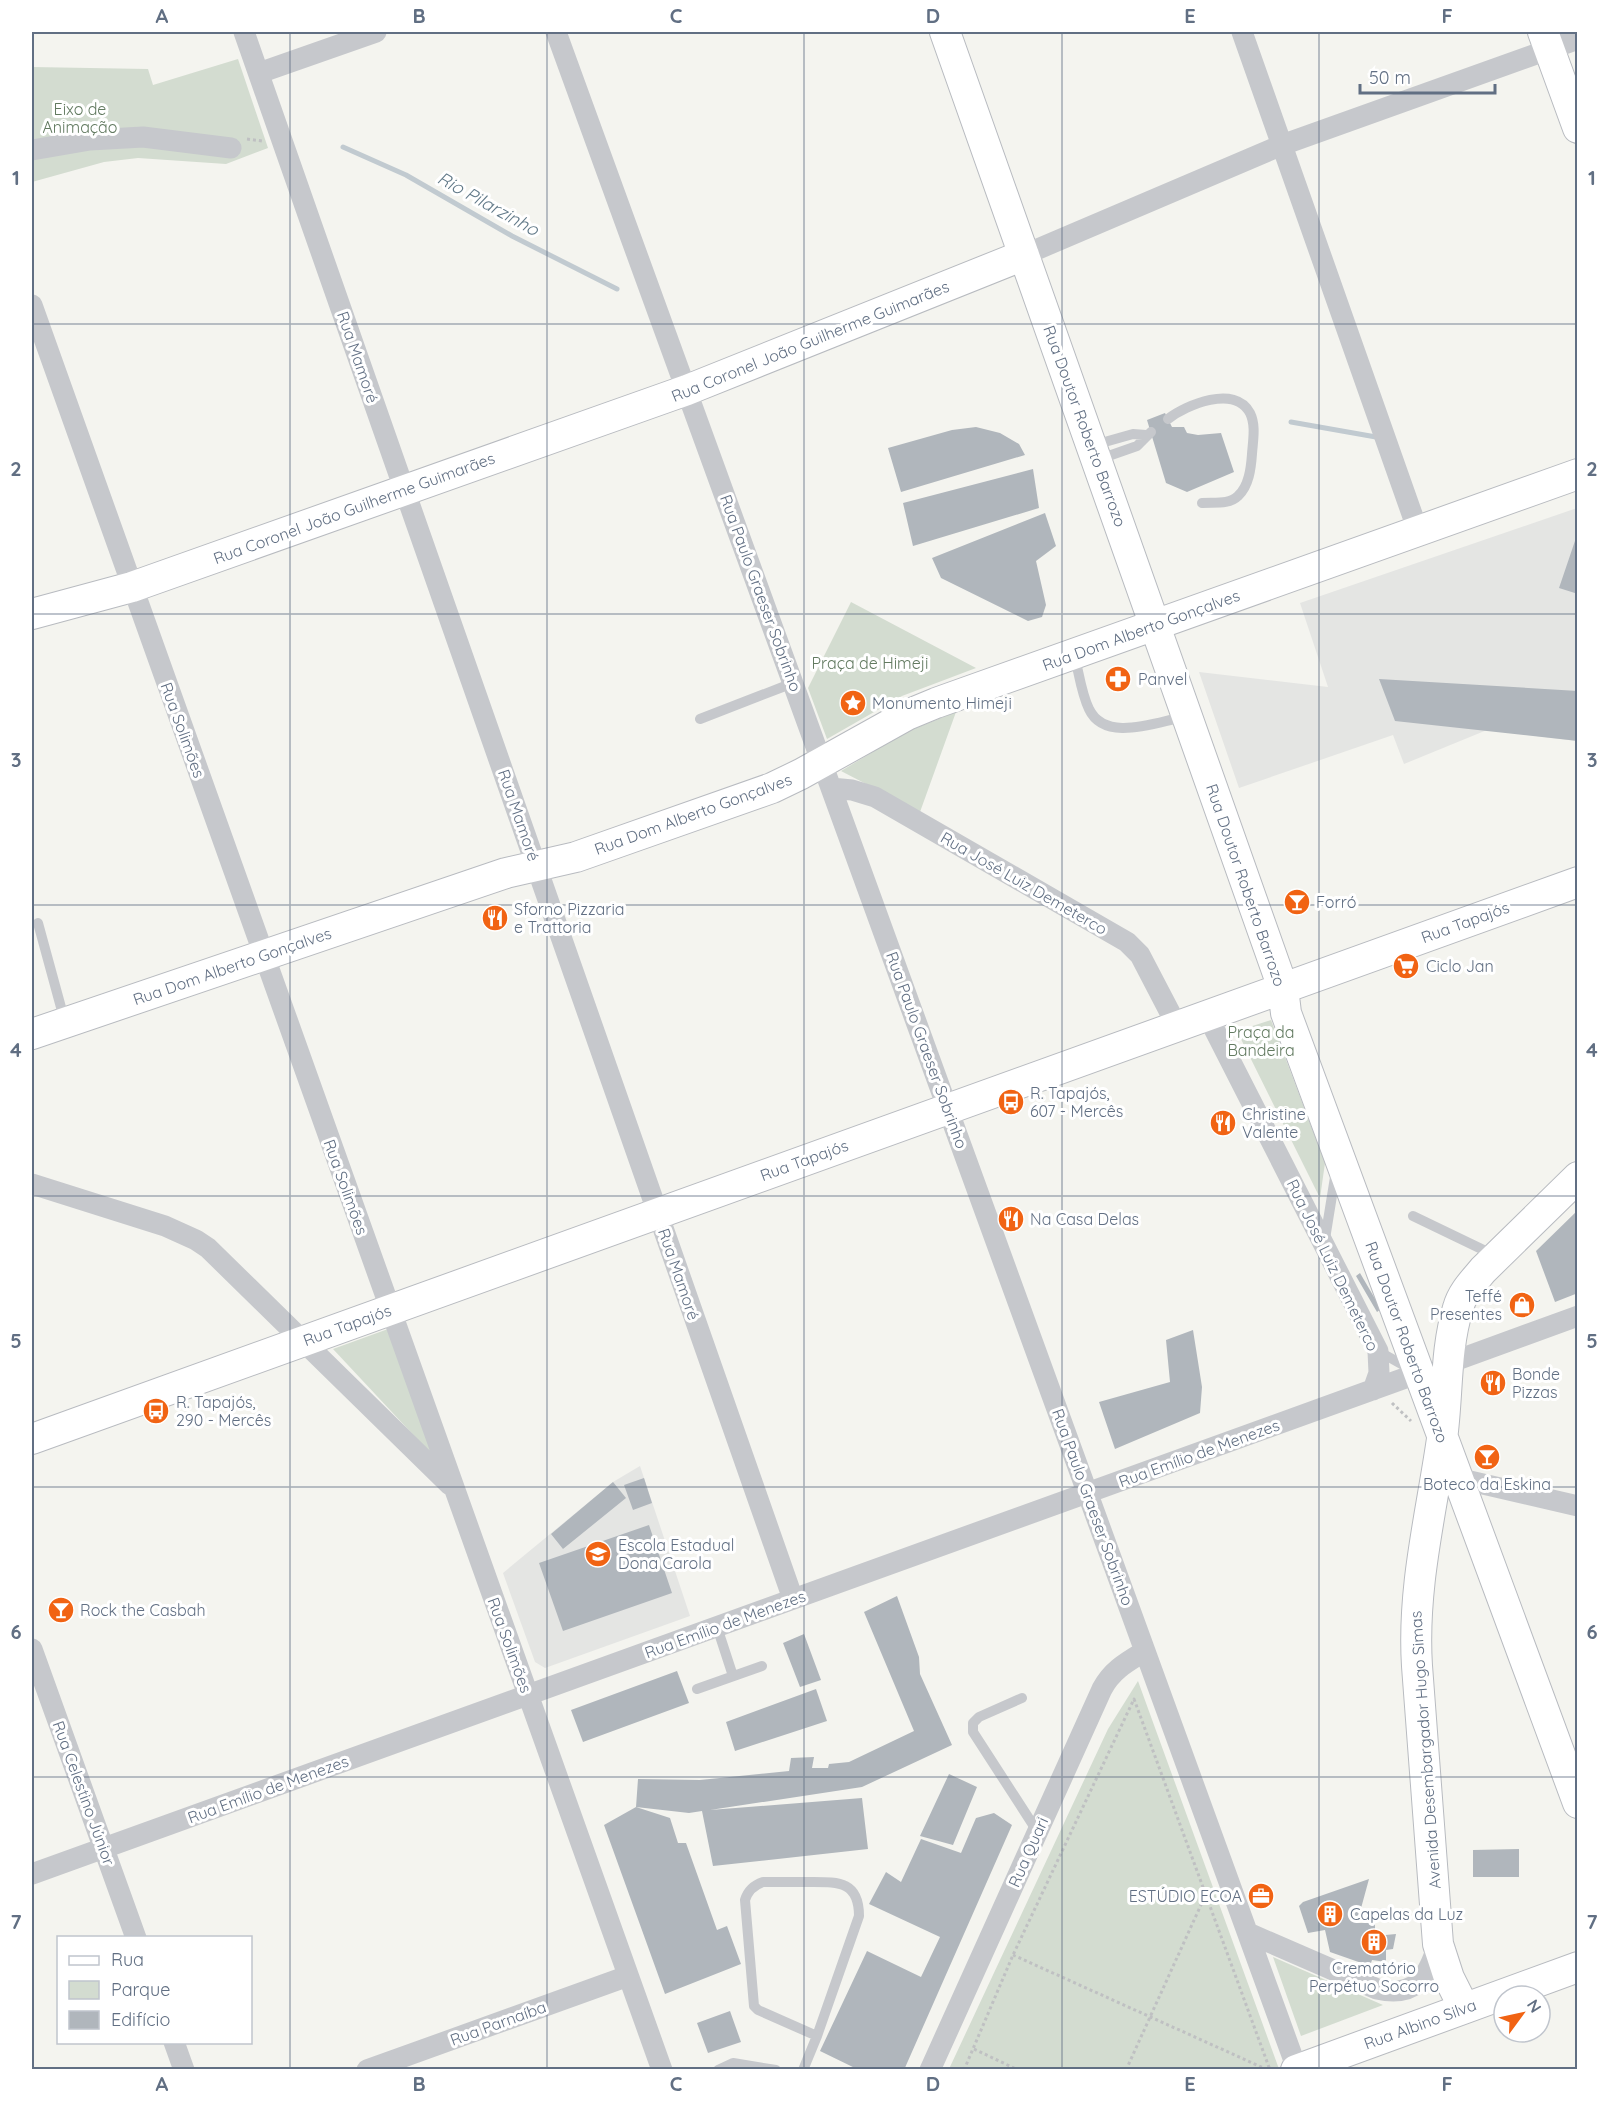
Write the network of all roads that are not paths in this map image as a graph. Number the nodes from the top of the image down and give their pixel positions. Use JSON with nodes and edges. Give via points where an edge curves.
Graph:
{"nodes":[{"id":1,"x":244,"y":32,"type":"edge"},
{"id":2,"x":376,"y":32,"type":"edge"},
{"id":3,"x":556,"y":32,"type":"edge"},
{"id":4,"x":945,"y":32,"type":"edge"},
{"id":5,"x":1242,"y":32,"type":"edge"},
{"id":6,"x":1578,"y":39,"type":"edge"},
{"id":7,"x":1546,"y":40,"type":"edge"},
{"id":8,"x":259,"y":73,"type":"junction"},
{"id":9,"x":1578,"y":128,"type":"edge"},
{"id":10,"x":1282,"y":145,"type":"junction"},
{"id":11,"x":231,"y":148,"type":"dead end"},
{"id":12,"x":32,"y":150,"type":"edge"},
{"id":13,"x":1024,"y":255,"type":"junction"},
{"id":14,"x":32,"y":305,"type":"edge"},
{"id":15,"x":687,"y":390,"type":"junction"},
{"id":16,"x":1168,"y":419,"type":"dead end"},
{"id":17,"x":1148,"y":433,"type":"dead end"},
{"id":18,"x":1094,"y":453,"type":"junction"},
{"id":19,"x":1578,"y":474,"type":"edge"},
{"id":20,"x":405,"y":490,"type":"junction"},
{"id":21,"x":1202,"y":503,"type":"dead end"},
{"id":22,"x":1418,"y":531,"type":"junction"},
{"id":23,"x":132,"y":587,"type":"junction"},
{"id":24,"x":32,"y":614,"type":"edge"},
{"id":25,"x":1155,"y":625,"type":"junction"},
{"id":26,"x":1074,"y":654,"type":"junction"},
{"id":27,"x":793,"y":682,"type":"junction"},
{"id":28,"x":1187,"y":716,"type":"junction"},
{"id":29,"x":700,"y":719,"type":"dead end"},
{"id":30,"x":827,"y":775,"type":"junction"},
{"id":31,"x":537,"y":867,"type":"junction"},
{"id":32,"x":1578,"y":882,"type":"edge"},
{"id":33,"x":38,"y":923,"type":"dead end"},
{"id":34,"x":264,"y":955,"type":"junction"},
{"id":35,"x":1283,"y":988,"type":"junction"},
{"id":36,"x":1208,"y":1015,"type":"junction"},
{"id":37,"x":65,"y":1022,"type":"junction"},
{"id":38,"x":1177,"y":1026,"type":"junction"},
{"id":39,"x":32,"y":1034,"type":"edge"},
{"id":40,"x":948,"y":1108,"type":"junction"},
{"id":41,"x":1339,"y":1156,"type":"junction"},
{"id":42,"x":1578,"y":1177,"type":"edge"},
{"id":43,"x":32,"y":1184,"type":"edge"},
{"id":44,"x":657,"y":1213,"type":"junction"},
{"id":45,"x":1413,"y":1216,"type":"dead end"},
{"id":46,"x":1324,"y":1244,"type":"junction"},
{"id":47,"x":1497,"y":1257,"type":"junction"},
{"id":48,"x":390,"y":1309,"type":"junction"},
{"id":49,"x":1578,"y":1316,"type":"edge"},
{"id":50,"x":1406,"y":1339,"type":"junction"},
{"id":51,"x":304,"y":1340,"type":"junction"},
{"id":52,"x":1378,"y":1351,"type":"junction"},
{"id":53,"x":1449,"y":1363,"type":"junction"},
{"id":54,"x":1419,"y":1373,"type":"junction"},
{"id":55,"x":1373,"y":1390,"type":"junction"},
{"id":56,"x":1428,"y":1433,"type":"junction"},
{"id":57,"x":32,"y":1439,"type":"edge"},
{"id":58,"x":1457,"y":1478,"type":"junction"},
{"id":59,"x":454,"y":1490,"type":"junction"},
{"id":60,"x":1088,"y":1493,"type":"junction"},
{"id":61,"x":1432,"y":1495,"type":"junction"},
{"id":62,"x":1578,"y":1506,"type":"edge"},
{"id":63,"x":793,"y":1599,"type":"junction"},
{"id":64,"x":717,"y":1627,"type":"junction"},
{"id":65,"x":32,"y":1649,"type":"edge"},
{"id":66,"x":1145,"y":1651,"type":"junction"},
{"id":67,"x":762,"y":1666,"type":"dead end"},
{"id":68,"x":733,"y":1676,"type":"junction"},
{"id":69,"x":698,"y":1689,"type":"dead end"},
{"id":70,"x":528,"y":1695,"type":"junction"},
{"id":71,"x":1022,"y":1698,"type":"dead end"},
{"id":72,"x":1578,"y":1803,"type":"edge"},
{"id":73,"x":1038,"y":1831,"type":"junction"},
{"id":74,"x":103,"y":1848,"type":"junction"},
{"id":75,"x":32,"y":1874,"type":"edge"},
{"id":76,"x":1248,"y":1933,"type":"junction"},
{"id":77,"x":135,"y":1936,"type":"edge"},
{"id":78,"x":1438,"y":1944,"type":"junction"},
{"id":79,"x":1578,"y":1967,"type":"edge"},
{"id":80,"x":628,"y":1976,"type":"junction"},
{"id":81,"x":1464,"y":2008,"type":"junction"},
{"id":82,"x":817,"y":2036,"type":"junction"},
{"id":83,"x":174,"y":2044,"type":"edge"},
{"id":84,"x":1283,"y":2069,"type":"edge"},
{"id":85,"x":184,"y":2070,"type":"edge"},
{"id":86,"x":367,"y":2070,"type":"edge"},
{"id":87,"x":662,"y":2070,"type":"edge"},
{"id":88,"x":718,"y":2070,"type":"edge"},
{"id":89,"x":776,"y":2070,"type":"edge"},
{"id":90,"x":803,"y":2070,"type":"edge"},
{"id":91,"x":930,"y":2070,"type":"edge"}],
"edges":[{"from":1,"to":8,"type":"street","name":"Rua Mamoré"},
{"from":2,"to":8,"type":"street"},
{"from":3,"to":15,"type":"street","name":"Rua Paulo Graeser Sobrinho"},
{"from":4,"to":13,"type":"main road","name":"Rua Doutor Roberto Barrozo"},
{"from":5,"to":10,"type":"street"},
{"from":6,"to":7,"type":"street","name":"Rua Coronel João Guilherme Guimarães"},
{"from":7,"to":9,"type":"main road"},
{"from":7,"to":10,"type":"street","name":"Rua Coronel João Guilherme Guimarães"},
{"from":8,"to":20,"type":"street","name":"Rua Mamoré"},
{"from":10,"to":13,"type":"street","name":"Rua Coronel João Guilherme Guimarães"},
{"from":10,"to":22,"type":"street"},
{"from":11,"to":12,"type":"street","via":[[133,137]]},
{"from":13,"to":15,"type":"main road","name":"Rua Coronel João Guilherme Guimarães"},
{"from":13,"to":18,"type":"main road","name":"Rua Doutor Roberto Barrozo"},
{"from":14,"to":23,"type":"street","name":"Rua Solimões"},
{"from":15,"to":20,"type":"main road","name":"Rua Coronel João Guilherme Guimarães"},
{"from":15,"to":27,"type":"street","name":"Rua Paulo Graeser Sobrinho"},
{"from":16,"to":21,"type":"lane","via":[[1191,405],[1224,398],[1239,401],[1250,411],[1254,424],[1251,470],[1243,489],[1227,502]]},
{"from":17,"to":18,"type":"lane","via":[[1133,434]]},
{"from":18,"to":25,"type":"main road","name":"Rua Doutor Roberto Barrozo"},
{"from":19,"to":22,"type":"main road","name":"Rua Dom Alberto Gonçalves"},
{"from":20,"to":23,"type":"main road","name":"Rua Coronel João Guilherme Guimarães"},
{"from":20,"to":31,"type":"street","name":"Rua Mamoré"},
{"from":22,"to":25,"type":"main road","name":"Rua Dom Alberto Gonçalves"},
{"from":23,"to":24,"type":"main road","name":"Rua Coronel João Guilherme Guimarães"},
{"from":23,"to":34,"type":"street","name":"Rua Solimões"},
{"from":25,"to":26,"type":"main road","name":"Rua Dom Alberto Gonçalves"},
{"from":25,"to":28,"type":"main road","name":"Rua Doutor Roberto Barrozo"},
{"from":26,"to":28,"type":"lane","via":[[1089,710],[1108,727],[1121,729]]},
{"from":26,"to":30,"type":"main road","name":"Rua Dom Alberto Gonçalves","via":[[899,719]]},
{"from":27,"to":29,"type":"lane"},
{"from":27,"to":30,"type":"street","name":"Rua Paulo Graeser Sobrinho"},
{"from":28,"to":35,"type":"main road","name":"Rua Doutor Roberto Barrozo"},
{"from":30,"to":31,"type":"main road","name":"Rua Dom Alberto Gonçalves","via":[[801,774],[735,802]]},
{"from":30,"to":38,"type":"street","name":"Rua José Luiz Demeterco","via":[[875,797],[1128,942],[1140,955]]},
{"from":30,"to":40,"type":"street","name":"Rua Paulo Graeser Sobrinho"},
{"from":31,"to":34,"type":"main road","name":"Rua Dom Alberto Gonçalves","via":[[506,873]]},
{"from":31,"to":44,"type":"street","name":"Rua Mamoré"},
{"from":32,"to":35,"type":"main road","name":"Rua Tapajós"},
{"from":33,"to":37,"type":"lane"},
{"from":34,"to":37,"type":"main road","name":"Rua Dom Alberto Gonçalves"},
{"from":34,"to":48,"type":"street","name":"Rua Solimões"},
{"from":35,"to":36,"type":"main road","name":"Rua Tapajós"},
{"from":35,"to":41,"type":"main road","name":"Rua Doutor Roberto Barrozo","via":[[1286,1013]]},
{"from":36,"to":38,"type":"main road","name":"Rua Tapajós"},
{"from":36,"to":46,"type":"street","name":"Rua José Luiz Demeterco"},
{"from":37,"to":39,"type":"main road","name":"Rua Dom Alberto Gonçalves"},
{"from":38,"to":40,"type":"main road","name":"Rua Tapajós"},
{"from":40,"to":44,"type":"main road","name":"Rua Tapajós"},
{"from":40,"to":60,"type":"street","name":"Rua Paulo Graeser Sobrinho"},
{"from":41,"to":46,"type":"lane"},
{"from":41,"to":50,"type":"main road","name":"Rua Doutor Roberto Barrozo"},
{"from":42,"to":47,"type":"main road","name":"Avenida Desembargador Hugo Simas"},
{"from":43,"to":51,"type":"street","via":[[165,1226],[196,1240],[219,1257]]},
{"from":44,"to":48,"type":"main road","name":"Rua Tapajós"},
{"from":44,"to":63,"type":"street","name":"Rua Mamoré"},
{"from":45,"to":47,"type":"lane"},
{"from":46,"to":52,"type":"street","name":"Rua José Luiz Demeterco"},
{"from":47,"to":53,"type":"main road","name":"Avenida Desembargador Hugo Simas","via":[[1472,1283],[1458,1306]]},
{"from":48,"to":51,"type":"main road","name":"Rua Tapajós"},
{"from":48,"to":59,"type":"street","name":"Rua Solimões"},
{"from":49,"to":53,"type":"street"},
{"from":50,"to":53,"type":"main road","via":[[1428,1358]]},
{"from":50,"to":54,"type":"main road","name":"Rua Doutor Roberto Barrozo"},
{"from":51,"to":57,"type":"main road","name":"Rua Tapajós"},
{"from":51,"to":59,"type":"street"},
{"from":52,"to":54,"type":"lane"},
{"from":52,"to":55,"type":"street","name":"Rua José Luiz Demeterco","via":[[1379,1373]]},
{"from":53,"to":56,"type":"main road","name":"Avenida Desembargador Hugo Simas"},
{"from":54,"to":55,"type":"street","name":"Rua Emílio de Menezes"},
{"from":54,"to":56,"type":"main road","name":"Rua Doutor Roberto Barrozo"},
{"from":55,"to":60,"type":"street","name":"Rua Emílio de Menezes"},
{"from":56,"to":58,"type":"main road","name":"Rua Doutor Roberto Barrozo"},
{"from":56,"to":61,"type":"main road","name":"Avenida Desembargador Hugo Simas"},
{"from":58,"to":61,"type":"main road"},
{"from":58,"to":62,"type":"street"},
{"from":58,"to":72,"type":"main road","name":"Rua Doutor Roberto Barrozo"},
{"from":59,"to":70,"type":"street","name":"Rua Solimões"},
{"from":60,"to":63,"type":"street","name":"Rua Emílio de Menezes"},
{"from":60,"to":66,"type":"street","name":"Rua Paulo Graeser Sobrinho"},
{"from":61,"to":78,"type":"main road","name":"Avenida Desembargador Hugo Simas","via":[[1415,1638]]},
{"from":63,"to":64,"type":"street","name":"Rua Emílio de Menezes"},
{"from":64,"to":68,"type":"lane"},
{"from":64,"to":70,"type":"street","name":"Rua Emílio de Menezes"},
{"from":65,"to":74,"type":"street","name":"Rua Celestino Júnior"},
{"from":66,"to":73,"type":"street","name":"Rua Quari","via":[[1108,1676]]},
{"from":66,"to":76,"type":"street","name":"Rua Paulo Graeser Sobrinho"},
{"from":67,"to":68,"type":"lane"},
{"from":68,"to":69,"type":"lane"},
{"from":70,"to":74,"type":"street","name":"Rua Emílio de Menezes"},
{"from":70,"to":80,"type":"street","name":"Rua Solimões"},
{"from":71,"to":73,"type":"lane","via":[[978,1717],[973,1732]]},
{"from":73,"to":91,"type":"street","name":"Rua Quari"},
{"from":74,"to":75,"type":"street","name":"Rua Emílio de Menezes"},
{"from":74,"to":77,"type":"street","name":"Rua Celestino Júnior"},
{"from":76,"to":78,"type":"street","via":[[1389,1991],[1404,1990],[1425,1977]]},
{"from":76,"to":84,"type":"street","name":"Rua Paulo Graeser Sobrinho"},
{"from":78,"to":81,"type":"main road","name":"Avenida Desembargador Hugo Simas"},
{"from":79,"to":81,"type":"main road","name":"Rua Albino Silva"},
{"from":80,"to":86,"type":"street","name":"Rua Parnaíba"},
{"from":80,"to":87,"type":"street","name":"Rua Solimões"},
{"from":81,"to":84,"type":"main road","name":"Rua Albino Silva"},
{"from":82,"to":82,"type":"lane","via":[[859,1916],[858,1901],[850,1889],[838,1882],[763,1882],[745,1900],[754,2006]]},
{"from":82,"to":90,"type":"lane"},
{"from":83,"to":85,"type":"street"},
{"from":88,"to":89,"type":"lane","via":[[733,2063]]}]}
